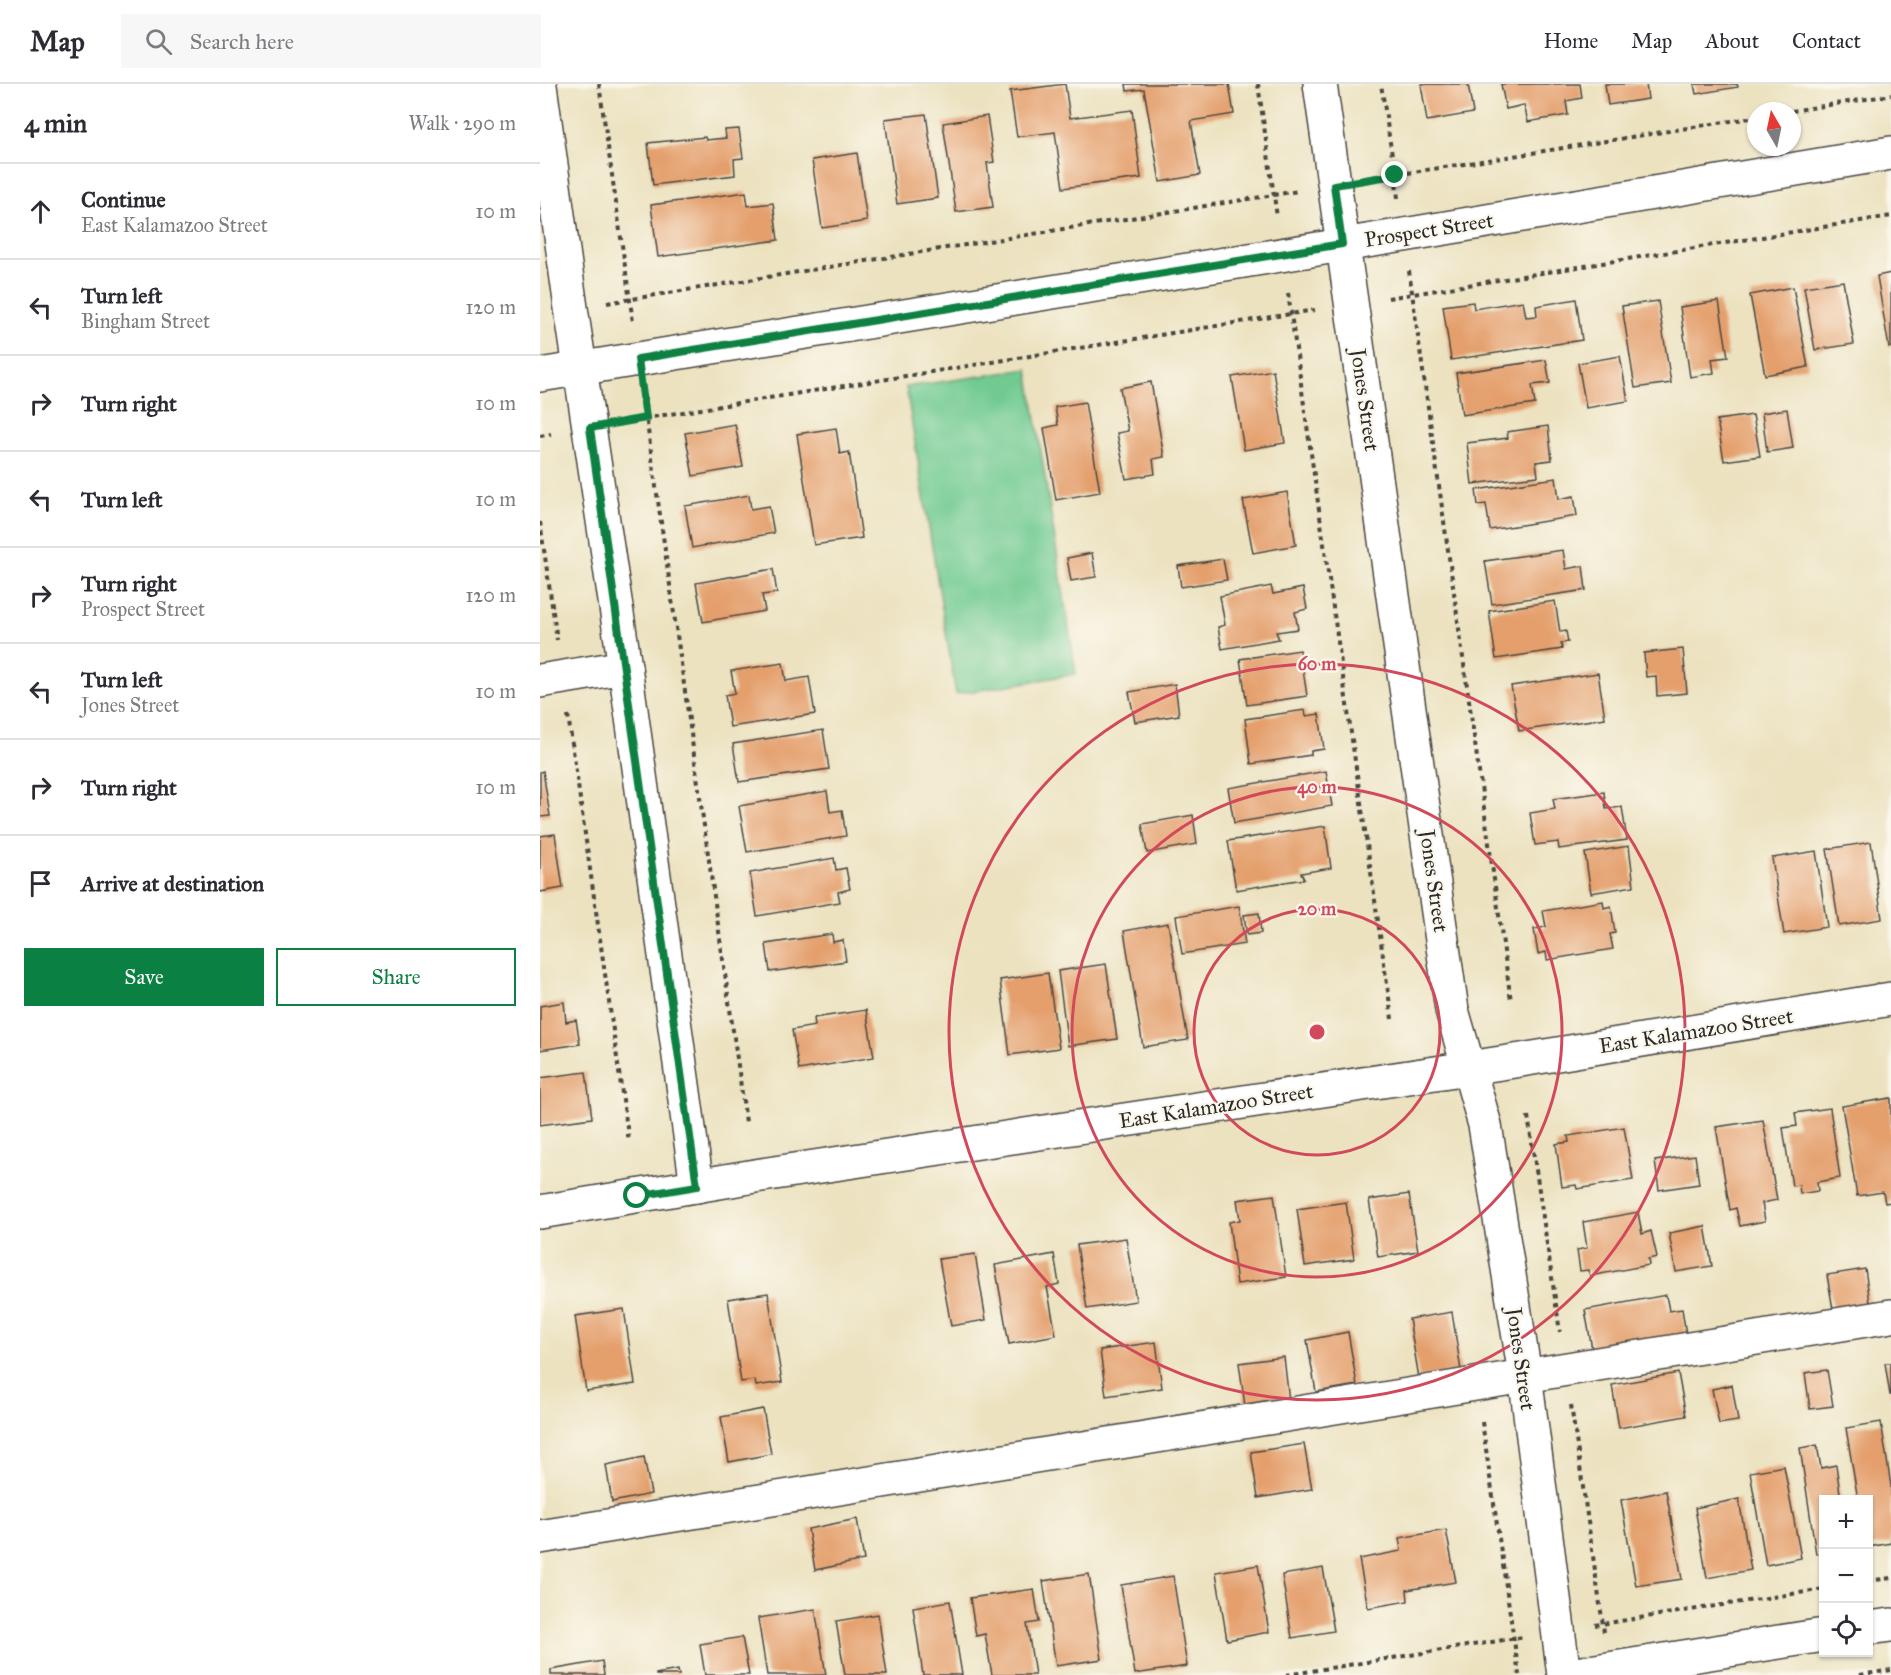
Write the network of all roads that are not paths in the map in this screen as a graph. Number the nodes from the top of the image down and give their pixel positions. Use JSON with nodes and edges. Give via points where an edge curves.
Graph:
{"nodes":[{"id":1,"x":1320,"y":84,"type":"edge"},
{"id":2,"x":540,"y":86,"type":"edge"},
{"id":3,"x":1891,"y":153,"type":"edge"},
{"id":4,"x":1342,"y":244,"type":"junction"},
{"id":5,"x":581,"y":368,"type":"junction"},
{"id":6,"x":540,"y":375,"type":"edge"},
{"id":7,"x":625,"y":667,"type":"junction"},
{"id":8,"x":551,"y":679,"type":"edge"},
{"id":9,"x":1891,"y":999,"type":"edge"},
{"id":10,"x":1468,"y":1067,"type":"junction"},
{"id":11,"x":697,"y":1186,"type":"junction"},
{"id":12,"x":540,"y":1212,"type":"edge"},
{"id":13,"x":1891,"y":1316,"type":"edge"},
{"id":14,"x":1525,"y":1375,"type":"junction"},
{"id":15,"x":540,"y":1537,"type":"edge"},
{"id":16,"x":1891,"y":1625,"type":"edge"},
{"id":17,"x":1873,"y":1627,"type":"edge"},
{"id":18,"x":1819,"y":1636,"type":"edge"},
{"id":19,"x":1564,"y":1675,"type":"edge"},
{"id":20,"x":1570,"y":1675,"type":"edge"}],
"edges":[{"from":1,"to":4,"type":"street","name":"Jones Street"},
{"from":2,"to":5,"type":"street"},
{"from":3,"to":4,"type":"street","name":"Prospect Street"},
{"from":4,"to":5,"type":"street","name":"Prospect Street"},
{"from":4,"to":10,"type":"street","name":"Jones Street","via":[[1452,1010]]},
{"from":5,"to":6,"type":"street","name":"Prospect Street"},
{"from":5,"to":7,"type":"street"},
{"from":7,"to":8,"type":"street"},
{"from":7,"to":11,"type":"street"},
{"from":9,"to":10,"type":"street","name":"East Kalamazoo Street"},
{"from":10,"to":11,"type":"street","name":"East Kalamazoo Street"},
{"from":10,"to":14,"type":"street","name":"Jones Street","via":[[1485,1125]]},
{"from":11,"to":12,"type":"street","name":"East Kalamazoo Street"},
{"from":13,"to":14,"type":"street"},
{"from":14,"to":15,"type":"street"},
{"from":14,"to":19,"type":"street","name":"Jones Street"},
{"from":16,"to":17,"type":"street"},
{"from":18,"to":20,"type":"street"}]}
